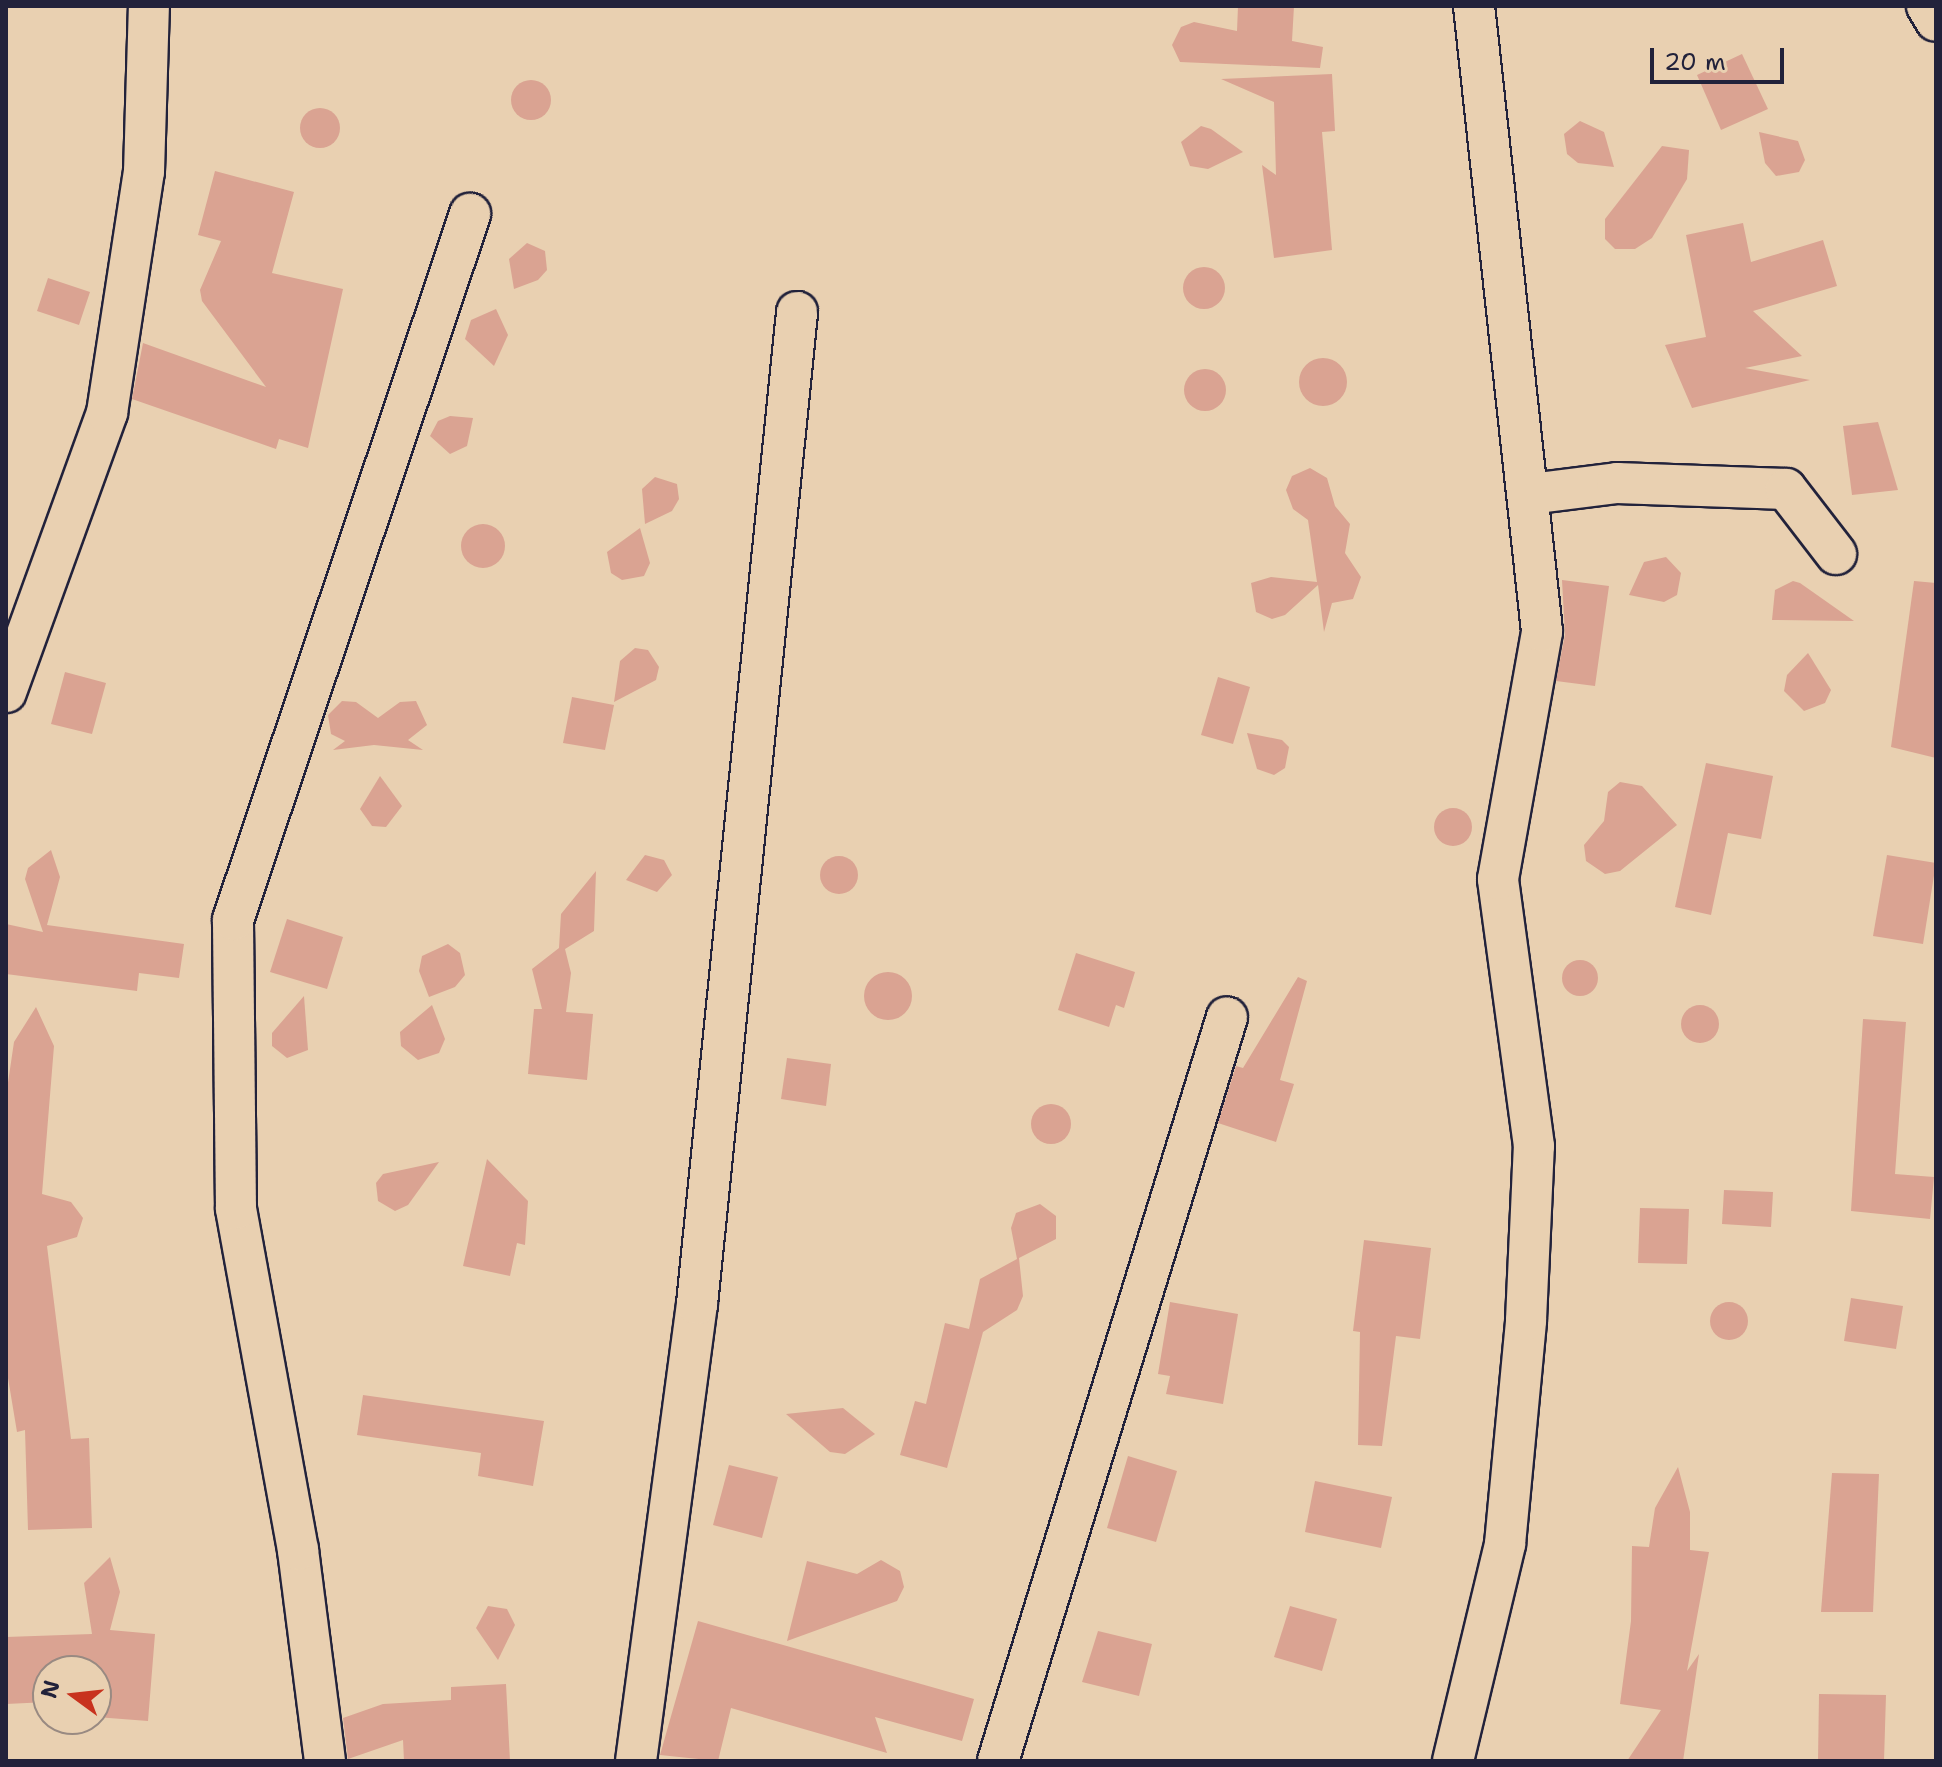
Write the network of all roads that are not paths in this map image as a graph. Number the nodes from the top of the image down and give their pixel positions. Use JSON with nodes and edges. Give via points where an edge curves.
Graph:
{"nodes":[{"id":1,"x":149,"y":6,"type":"edge"},
{"id":2,"x":1474,"y":6,"type":"edge"},
{"id":3,"x":1927,"y":6,"type":"edge"},
{"id":4,"x":1936,"y":21,"type":"edge"},
{"id":5,"x":470,"y":214,"type":"dead end"},
{"id":6,"x":797,"y":312,"type":"dead end"},
{"id":7,"x":1530,"y":494,"type":"junction"},
{"id":8,"x":1836,"y":554,"type":"dead end"},
{"id":9,"x":6,"y":692,"type":"edge"},
{"id":10,"x":1227,"y":1017,"type":"dead end"},
{"id":11,"x":325,"y":1761,"type":"edge"},
{"id":12,"x":636,"y":1761,"type":"edge"},
{"id":13,"x":998,"y":1761,"type":"edge"},
{"id":14,"x":1453,"y":1761,"type":"edge"}],
"edges":[{"from":1,"to":9,"type":"street","via":[[144,172],[107,413]]},
{"from":2,"to":7,"type":"street"},
{"from":3,"to":4,"type":"street"},
{"from":5,"to":11,"type":"street","via":[[233,920],[236,1209],[298,1550]]},
{"from":6,"to":12,"type":"street","via":[[697,1304]]},
{"from":7,"to":8,"type":"street","via":[[1617,483],[1786,489]]},
{"from":7,"to":14,"type":"street","via":[[1542,631],[1498,879],[1534,1146],[1526,1320],[1505,1544]]},
{"from":10,"to":13,"type":"street"}]}
